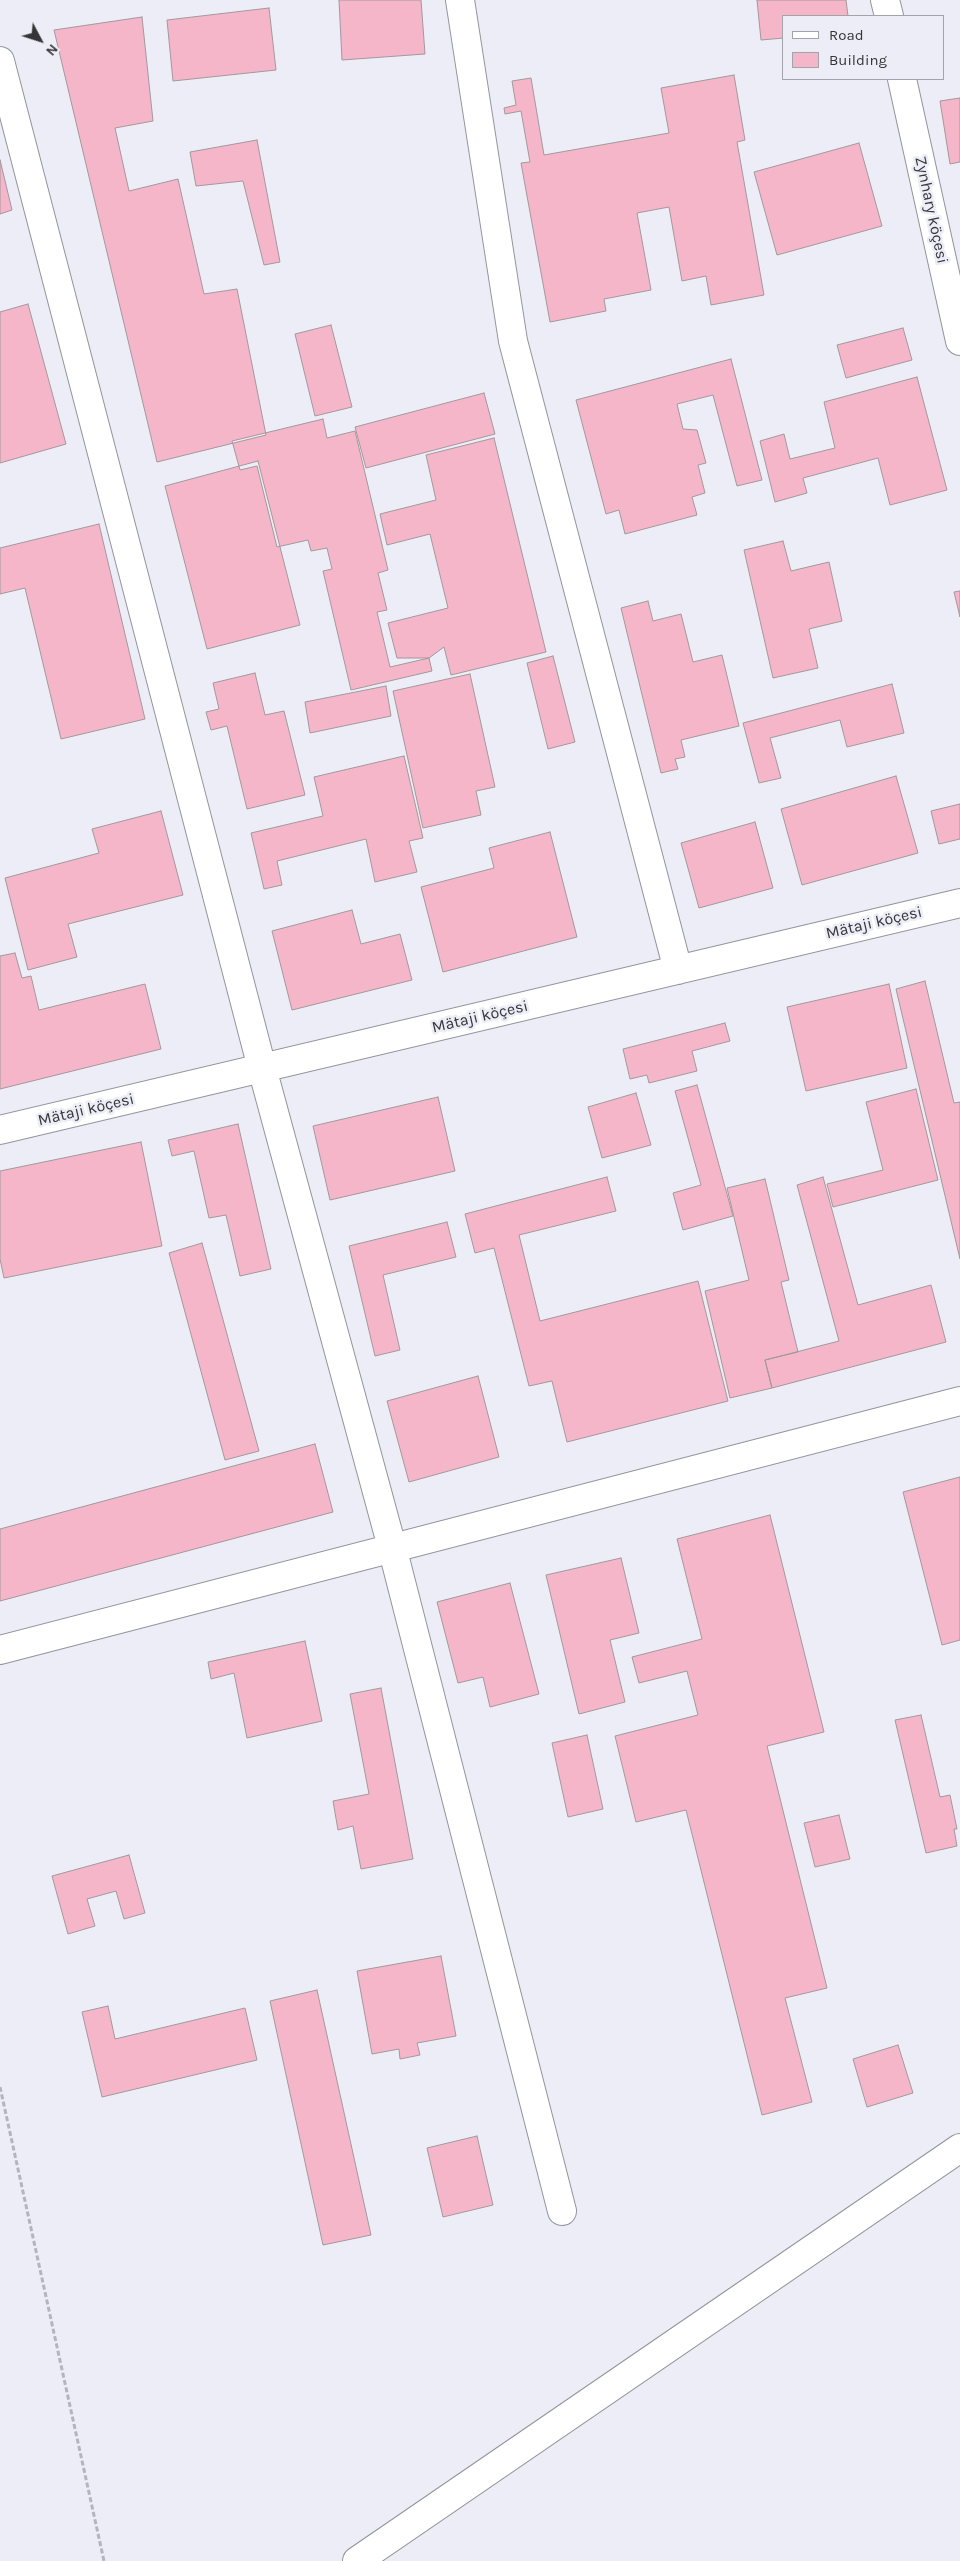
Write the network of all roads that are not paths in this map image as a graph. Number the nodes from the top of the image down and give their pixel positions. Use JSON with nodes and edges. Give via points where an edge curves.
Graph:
{"nodes":[{"id":1,"x":460,"y":0,"type":"edge"},
{"id":2,"x":885,"y":0,"type":"edge"},
{"id":3,"x":888,"y":15,"type":"edge"},
{"id":4,"x":0,"y":61,"type":"edge"},
{"id":5,"x":902,"y":80,"type":"edge"},
{"id":6,"x":960,"y":341,"type":"edge"},
{"id":7,"x":960,"y":903,"type":"edge"},
{"id":8,"x":678,"y":970,"type":"junction"},
{"id":9,"x":262,"y":1068,"type":"junction"},
{"id":10,"x":0,"y":1130,"type":"edge"},
{"id":11,"x":960,"y":1401,"type":"edge"},
{"id":12,"x":392,"y":1547,"type":"junction"},
{"id":13,"x":0,"y":1650,"type":"edge"},
{"id":14,"x":960,"y":2148,"type":"edge"},
{"id":15,"x":562,"y":2211,"type":"dead end"},
{"id":16,"x":357,"y":2561,"type":"edge"}],
"edges":[{"from":1,"to":8,"type":"street","via":[[514,341]]},
{"from":2,"to":3,"type":"street"},
{"from":4,"to":9,"type":"street"},
{"from":5,"to":6,"type":"street","name":"Zynhary köçesi"},
{"from":7,"to":8,"type":"street","name":"Mätaji köçesi"},
{"from":8,"to":9,"type":"street","name":"Mätaji köçesi"},
{"from":9,"to":10,"type":"street","name":"Mätaji köçesi"},
{"from":9,"to":12,"type":"street"},
{"from":11,"to":12,"type":"street"},
{"from":12,"to":13,"type":"street"},
{"from":12,"to":15,"type":"street"},
{"from":14,"to":16,"type":"street"}]}
